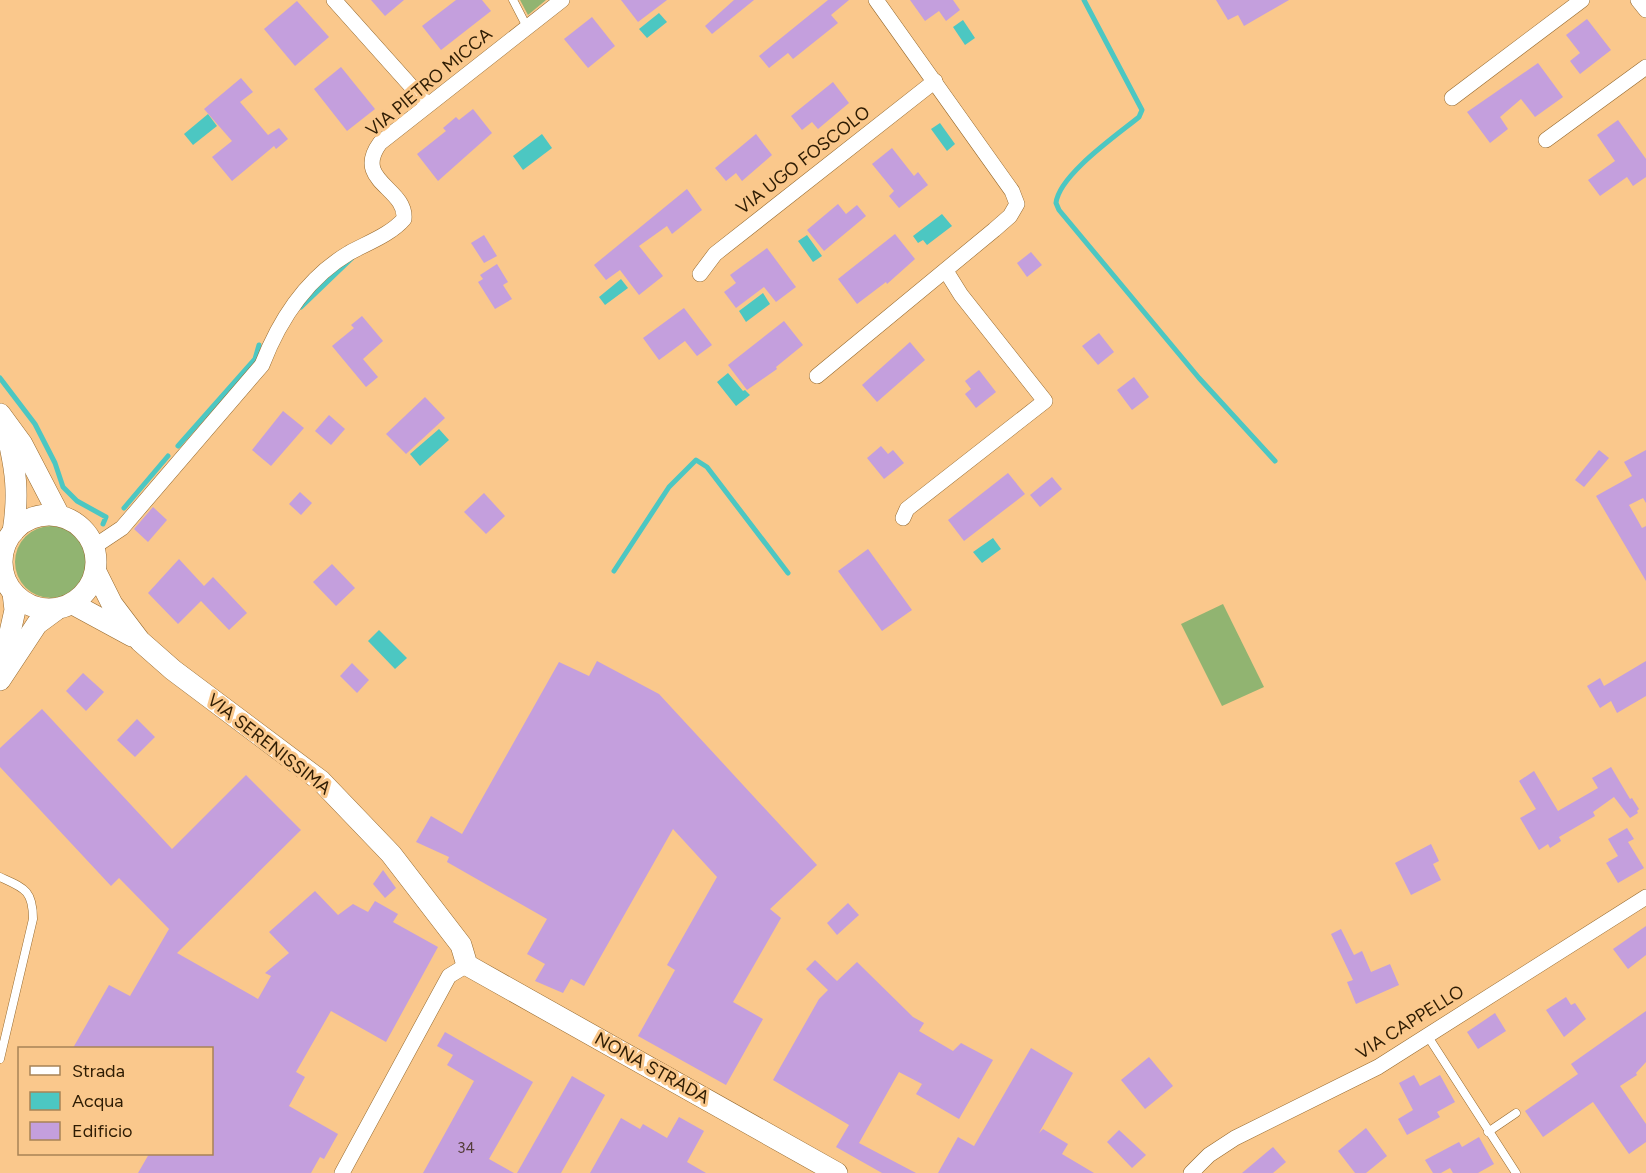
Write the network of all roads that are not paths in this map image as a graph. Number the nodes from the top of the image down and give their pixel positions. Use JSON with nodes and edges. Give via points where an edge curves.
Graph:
{"nodes":[{"id":1,"x":334,"y":0,"type":"edge"},
{"id":2,"x":513,"y":0,"type":"edge"},
{"id":3,"x":562,"y":0,"type":"edge"},
{"id":4,"x":876,"y":0,"type":"edge"},
{"id":5,"x":1582,"y":0,"type":"edge"},
{"id":6,"x":1638,"y":0,"type":"edge"},
{"id":7,"x":1646,"y":10,"type":"edge"},
{"id":8,"x":527,"y":27,"type":"junction"},
{"id":9,"x":1646,"y":67,"type":"edge"},
{"id":10,"x":935,"y":81,"type":"junction"},
{"id":11,"x":1452,"y":98,"type":"dead end"},
{"id":12,"x":427,"y":104,"type":"junction"},
{"id":13,"x":1546,"y":140,"type":"dead end"},
{"id":14,"x":946,"y":271,"type":"junction"},
{"id":15,"x":700,"y":274,"type":"dead end"},
{"id":16,"x":817,"y":376,"type":"dead end"},
{"id":17,"x":2,"y":417,"type":"edge"},
{"id":18,"x":58,"y":515,"type":"junction"},
{"id":19,"x":903,"y":518,"type":"dead end"},
{"id":20,"x":13,"y":532,"type":"junction"},
{"id":21,"x":95,"y":546,"type":"junction"},
{"id":22,"x":96,"y":572,"type":"junction"},
{"id":23,"x":13,"y":593,"type":"junction"},
{"id":24,"x":64,"y":607,"type":"junction"},
{"id":25,"x":140,"y":641,"type":"junction"},
{"id":26,"x":0,"y":680,"type":"edge"},
{"id":27,"x":0,"y":877,"type":"edge"},
{"id":28,"x":1646,"y":897,"type":"edge"},
{"id":29,"x":466,"y":965,"type":"junction"},
{"id":30,"x":1426,"y":1034,"type":"junction"},
{"id":31,"x":0,"y":1059,"type":"edge"},
{"id":32,"x":1516,"y":1113,"type":"dead end"},
{"id":33,"x":1488,"y":1132,"type":"junction"},
{"id":34,"x":342,"y":1173,"type":"edge"},
{"id":35,"x":837,"y":1173,"type":"edge"},
{"id":36,"x":1191,"y":1173,"type":"edge"},
{"id":37,"x":1515,"y":1173,"type":"edge"}],
"edges":[{"from":1,"to":12,"type":"street"},
{"from":2,"to":8,"type":"lane"},
{"from":3,"to":8,"type":"street","name":"VIA PIETRO MICCA"},
{"from":4,"to":10,"type":"street"},
{"from":5,"to":11,"type":"street"},
{"from":6,"to":7,"type":"street"},
{"from":8,"to":12,"type":"street","name":"VIA PIETRO MICCA"},
{"from":9,"to":13,"type":"street"},
{"from":10,"to":14,"type":"street","via":[[1012,191],[1017,204],[1010,216]]},
{"from":10,"to":15,"type":"street","name":"VIA UGO FOSCOLO","via":[[715,254]]},
{"from":12,"to":21,"type":"street","name":"VIA PIETRO MICCA","via":[[380,143],[371,159],[375,175],[402,207],[404,219],[323,272],[274,334],[262,365],[122,528]]},
{"from":14,"to":16,"type":"street"},
{"from":14,"to":19,"type":"street","via":[[1045,401],[908,508]]},
{"from":17,"to":18,"type":"street","via":[[22,444]]},
{"from":17,"to":20,"type":"street","via":[[16,467],[18,500]]},
{"from":18,"to":20,"type":"street","via":[[33,517]]},
{"from":18,"to":21,"type":"street","via":[[74,521]]},
{"from":20,"to":23,"type":"street","via":[[2,562]]},
{"from":21,"to":22,"type":"street","name":"VIA SERENISSIMA"},
{"from":22,"to":24,"type":"street","via":[[83,596]]},
{"from":22,"to":25,"type":"street","name":"VIA SERENISSIMA","via":[[112,604]]},
{"from":23,"to":24,"type":"street","name":"VIA SERENISSIMA","via":[[40,609]]},
{"from":23,"to":26,"type":"street","via":[[15,610]]},
{"from":24,"to":25,"type":"street","name":"VIA SERENISSIMA"},
{"from":24,"to":26,"type":"street","via":[[38,624]]},
{"from":25,"to":29,"type":"street","name":"VIA SERENISSIMA","via":[[172,670],[321,781],[391,854],[461,945]]},
{"from":27,"to":31,"type":"lane","via":[[23,888],[33,900],[33,918]]},
{"from":28,"to":30,"type":"street","name":"VIA CAPPELLO"},
{"from":29,"to":34,"type":"street","via":[[449,976]]},
{"from":29,"to":35,"type":"street","name":"NONA STRADA"},
{"from":30,"to":33,"type":"lane"},
{"from":30,"to":36,"type":"street","name":"VIA CAPPELLO","via":[[1378,1067],[1235,1138]]},
{"from":32,"to":33,"type":"lane"},
{"from":33,"to":37,"type":"lane"}]}
